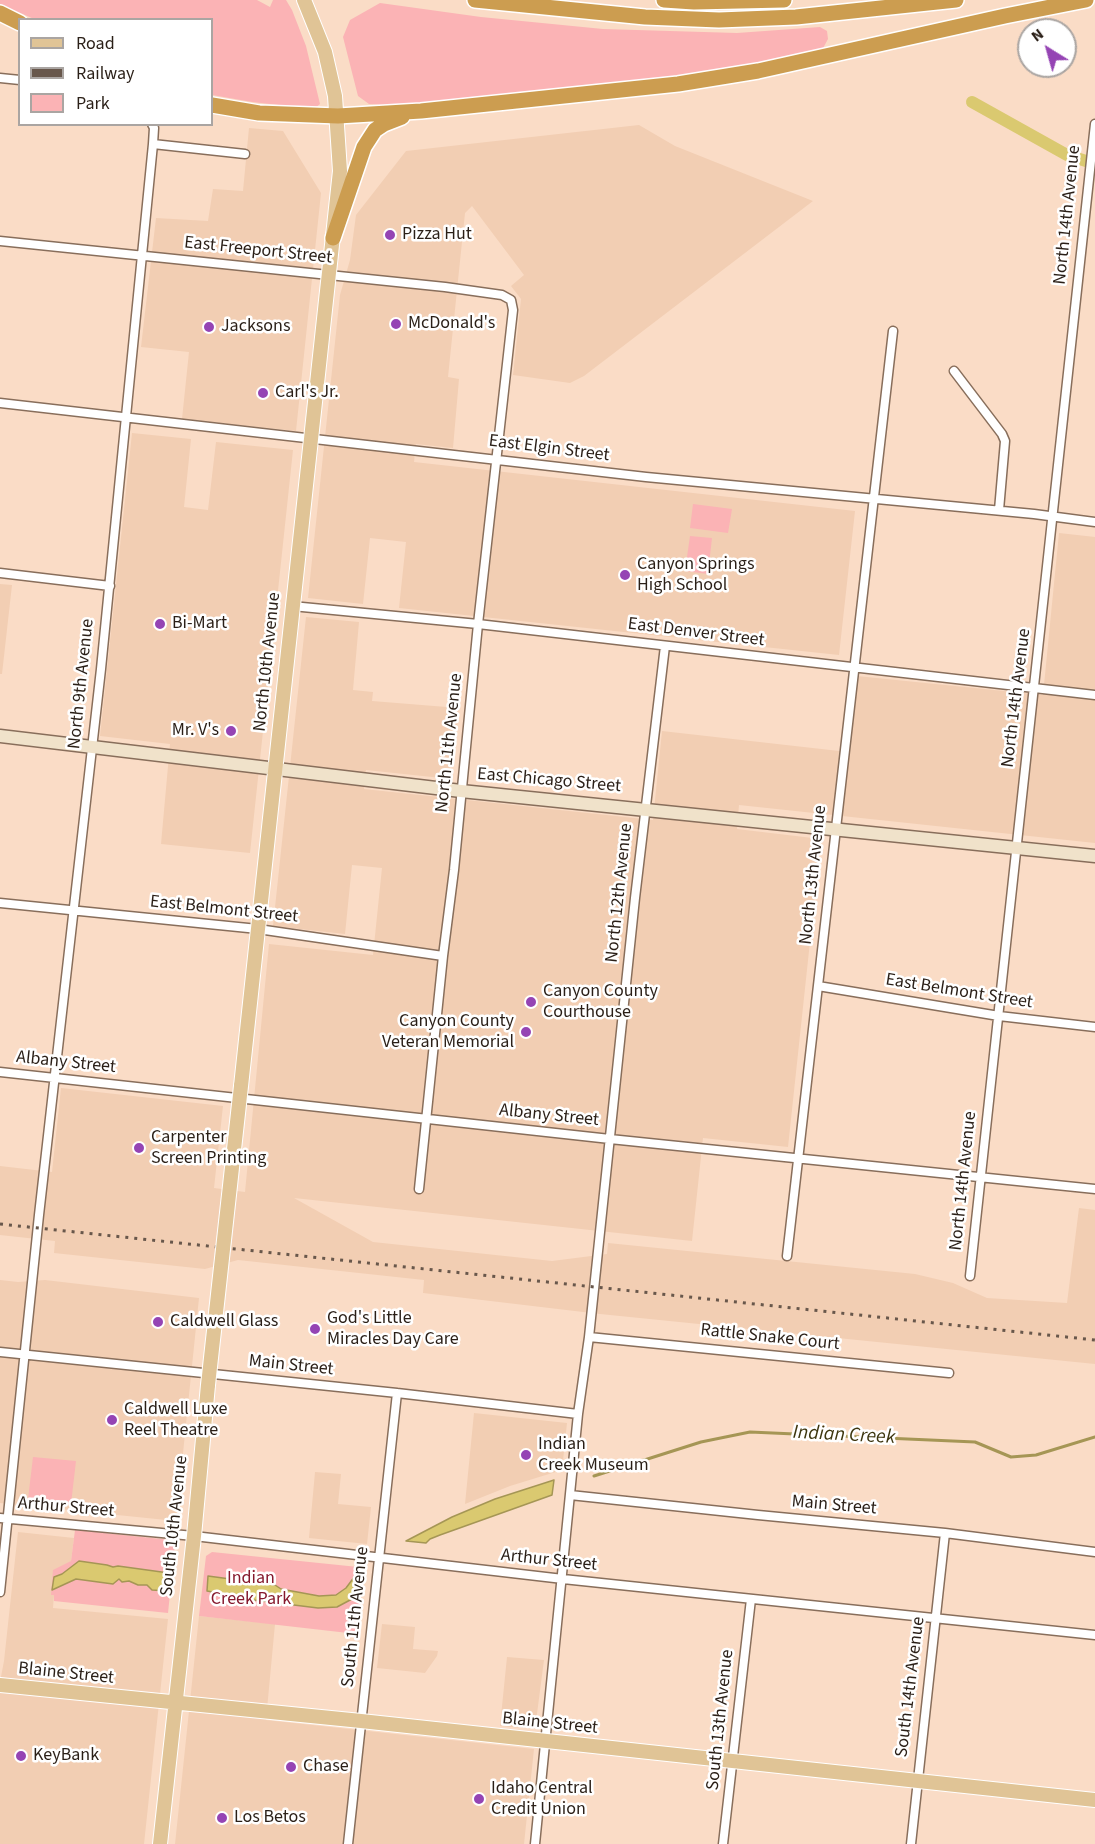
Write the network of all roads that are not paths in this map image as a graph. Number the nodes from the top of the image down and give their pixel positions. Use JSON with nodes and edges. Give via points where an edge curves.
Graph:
{"nodes":[{"id":1,"x":304,"y":0,"type":"edge"},
{"id":2,"x":475,"y":0,"type":"edge"},
{"id":3,"x":664,"y":0,"type":"edge"},
{"id":4,"x":784,"y":0,"type":"edge"},
{"id":5,"x":956,"y":0,"type":"edge"},
{"id":6,"x":1086,"y":0,"type":"edge"},
{"id":7,"x":0,"y":14,"type":"edge"},
{"id":8,"x":18,"y":22,"type":"edge"},
{"id":9,"x":0,"y":78,"type":"edge"},
{"id":10,"x":18,"y":80,"type":"edge"},
{"id":11,"x":213,"y":105,"type":"edge"},
{"id":12,"x":422,"y":111,"type":"junction"},
{"id":13,"x":338,"y":116,"type":"junction"},
{"id":14,"x":1095,"y":124,"type":"edge"},
{"id":15,"x":153,"y":126,"type":"edge"},
{"id":16,"x":153,"y":144,"type":"junction"},
{"id":17,"x":245,"y":154,"type":"dead end"},
{"id":18,"x":333,"y":238,"type":"junction"},
{"id":19,"x":0,"y":241,"type":"edge"},
{"id":20,"x":141,"y":256,"type":"junction"},
{"id":21,"x":329,"y":275,"type":"junction"},
{"id":22,"x":511,"y":300,"type":"joint"},
{"id":23,"x":893,"y":331,"type":"dead end"},
{"id":24,"x":954,"y":371,"type":"dead end"},
{"id":25,"x":0,"y":404,"type":"edge"},
{"id":26,"x":126,"y":418,"type":"junction"},
{"id":27,"x":310,"y":438,"type":"junction"},
{"id":28,"x":497,"y":459,"type":"junction"},
{"id":29,"x":873,"y":499,"type":"junction"},
{"id":30,"x":999,"y":510,"type":"junction"},
{"id":31,"x":1051,"y":517,"type":"junction"},
{"id":32,"x":1095,"y":522,"type":"edge"},
{"id":33,"x":0,"y":573,"type":"edge"},
{"id":34,"x":110,"y":586,"type":"junction"},
{"id":35,"x":292,"y":606,"type":"junction"},
{"id":36,"x":478,"y":624,"type":"junction"},
{"id":37,"x":665,"y":646,"type":"junction"},
{"id":38,"x":854,"y":668,"type":"junction"},
{"id":39,"x":1034,"y":688,"type":"junction"},
{"id":40,"x":1095,"y":694,"type":"edge"},
{"id":41,"x":0,"y":736,"type":"edge"},
{"id":42,"x":92,"y":746,"type":"junction"},
{"id":43,"x":275,"y":769,"type":"junction"},
{"id":44,"x":461,"y":791,"type":"junction"},
{"id":45,"x":645,"y":808,"type":"junction"},
{"id":46,"x":836,"y":828,"type":"junction"},
{"id":47,"x":1016,"y":848,"type":"junction"},
{"id":48,"x":1095,"y":856,"type":"edge"},
{"id":49,"x":0,"y":903,"type":"edge"},
{"id":50,"x":74,"y":911,"type":"junction"},
{"id":51,"x":258,"y":929,"type":"junction"},
{"id":52,"x":443,"y":956,"type":"junction"},
{"id":53,"x":818,"y":986,"type":"junction"},
{"id":54,"x":999,"y":1016,"type":"junction"},
{"id":55,"x":1095,"y":1027,"type":"edge"},
{"id":56,"x":0,"y":1072,"type":"edge"},
{"id":57,"x":56,"y":1079,"type":"junction"},
{"id":58,"x":426,"y":1119,"type":"junction"},
{"id":59,"x":610,"y":1139,"type":"junction"},
{"id":60,"x":798,"y":1159,"type":"junction"},
{"id":61,"x":982,"y":1178,"type":"junction"},
{"id":62,"x":419,"y":1189,"type":"dead end"},
{"id":63,"x":1095,"y":1189,"type":"edge"},
{"id":64,"x":227,"y":1211,"type":"joint"},
{"id":65,"x":787,"y":1256,"type":"dead end"},
{"id":66,"x":970,"y":1276,"type":"dead end"},
{"id":67,"x":589,"y":1337,"type":"junction"},
{"id":68,"x":0,"y":1352,"type":"edge"},
{"id":69,"x":25,"y":1354,"type":"junction"},
{"id":70,"x":949,"y":1373,"type":"dead end"},
{"id":71,"x":208,"y":1380,"type":"junction"},
{"id":72,"x":397,"y":1393,"type":"junction"},
{"id":73,"x":578,"y":1414,"type":"junction"},
{"id":74,"x":570,"y":1495,"type":"junction"},
{"id":75,"x":4,"y":1518,"type":"edge"},
{"id":76,"x":945,"y":1533,"type":"junction"},
{"id":77,"x":194,"y":1536,"type":"junction"},
{"id":78,"x":1095,"y":1552,"type":"edge"},
{"id":79,"x":378,"y":1558,"type":"junction"},
{"id":80,"x":563,"y":1579,"type":"junction"},
{"id":81,"x":0,"y":1592,"type":"edge"},
{"id":82,"x":751,"y":1599,"type":"junction"},
{"id":83,"x":936,"y":1617,"type":"junction"},
{"id":84,"x":1095,"y":1635,"type":"edge"},
{"id":85,"x":0,"y":1685,"type":"edge"},
{"id":86,"x":175,"y":1703,"type":"junction"},
{"id":87,"x":361,"y":1721,"type":"junction"},
{"id":88,"x":545,"y":1742,"type":"junction"},
{"id":89,"x":733,"y":1761,"type":"junction"},
{"id":90,"x":917,"y":1782,"type":"junction"},
{"id":91,"x":1095,"y":1800,"type":"edge"},
{"id":92,"x":160,"y":1844,"type":"edge"},
{"id":93,"x":348,"y":1844,"type":"edge"},
{"id":94,"x":535,"y":1844,"type":"edge"},
{"id":95,"x":723,"y":1844,"type":"edge"},
{"id":96,"x":911,"y":1844,"type":"edge"}],
"edges":[{"from":1,"to":13,"type":"main road","name":"North 10th Avenue","via":[[325,52]]},
{"from":2,"to":5,"type":"highway","via":[[645,17],[719,20],[796,17]]},
{"from":3,"to":4,"type":"highway"},
{"from":6,"to":12,"type":"highway","via":[[718,78]]},
{"from":7,"to":8,"type":"highway"},
{"from":9,"to":10,"type":"street"},
{"from":11,"to":13,"type":"highway","via":[[259,113]]},
{"from":12,"to":13,"type":"highway"},
{"from":12,"to":18,"type":"highway","via":[[384,124],[369,138]]},
{"from":13,"to":18,"type":"main road","name":"North 10th Avenue","via":[[340,171]]},
{"from":14,"to":31,"type":"street","name":"North 14th Avenue"},
{"from":15,"to":16,"type":"street","name":"North 9th Avenue"},
{"from":16,"to":17,"type":"street"},
{"from":16,"to":20,"type":"street","name":"North 9th Avenue"},
{"from":18,"to":21,"type":"main road","name":"North 10th Avenue"},
{"from":19,"to":20,"type":"street","name":"East Freeport Street"},
{"from":20,"to":21,"type":"street","name":"East Freeport Street"},
{"from":20,"to":26,"type":"street","name":"North 9th Avenue"},
{"from":21,"to":22,"type":"street","name":"East Freeport Street","via":[[502,295]]},
{"from":21,"to":27,"type":"main road","name":"North 10th Avenue"},
{"from":22,"to":28,"type":"street","name":"North 11th Avenue"},
{"from":23,"to":29,"type":"street","name":"North 13th Avenue"},
{"from":24,"to":30,"type":"street","via":[[1005,441]]},
{"from":25,"to":26,"type":"street","name":"East Elgin Street"},
{"from":26,"to":27,"type":"street","name":"East Elgin Street"},
{"from":26,"to":34,"type":"street","name":"North 9th Avenue"},
{"from":27,"to":28,"type":"street","name":"East Elgin Street"},
{"from":27,"to":35,"type":"main road","name":"North 10th Avenue"},
{"from":28,"to":29,"type":"street","name":"East Elgin Street"},
{"from":28,"to":36,"type":"street","name":"North 11th Avenue"},
{"from":29,"to":30,"type":"street","name":"East Elgin Street"},
{"from":29,"to":38,"type":"street","name":"North 13th Avenue"},
{"from":30,"to":31,"type":"street","name":"East Elgin Street"},
{"from":31,"to":32,"type":"street","name":"East Elgin Street"},
{"from":31,"to":39,"type":"street","name":"North 14th Avenue"},
{"from":33,"to":34,"type":"street"},
{"from":34,"to":42,"type":"street","name":"North 9th Avenue"},
{"from":35,"to":36,"type":"street","name":"East Denver Street"},
{"from":35,"to":43,"type":"main road","name":"North 10th Avenue"},
{"from":36,"to":37,"type":"street","name":"East Denver Street"},
{"from":36,"to":44,"type":"street","name":"North 11th Avenue"},
{"from":37,"to":38,"type":"street","name":"East Denver Street"},
{"from":37,"to":45,"type":"street","name":"North 12th Avenue"},
{"from":38,"to":39,"type":"street","name":"East Denver Street"},
{"from":38,"to":46,"type":"street","name":"North 13th Avenue"},
{"from":39,"to":40,"type":"street","name":"East Denver Street"},
{"from":39,"to":47,"type":"street","name":"North 14th Avenue"},
{"from":41,"to":42,"type":"street","name":"East Chicago Street"},
{"from":42,"to":43,"type":"street","name":"East Chicago Street"},
{"from":42,"to":50,"type":"street","name":"North 9th Avenue"},
{"from":43,"to":44,"type":"street","name":"East Chicago Street"},
{"from":43,"to":51,"type":"main road","name":"North 10th Avenue"},
{"from":44,"to":45,"type":"street","name":"East Chicago Street"},
{"from":44,"to":52,"type":"street","name":"North 11th Avenue"},
{"from":45,"to":46,"type":"street","name":"East Chicago Street"},
{"from":45,"to":59,"type":"street","name":"North 12th Avenue"},
{"from":46,"to":47,"type":"street","name":"East Chicago Street"},
{"from":46,"to":53,"type":"street","name":"North 13th Avenue"},
{"from":47,"to":48,"type":"street","name":"East Chicago Street"},
{"from":47,"to":54,"type":"street","name":"North 14th Avenue"},
{"from":49,"to":50,"type":"street","name":"East Belmont Street"},
{"from":50,"to":51,"type":"street","name":"East Belmont Street"},
{"from":50,"to":57,"type":"street","name":"North 9th Avenue"},
{"from":51,"to":52,"type":"street","name":"East Belmont Street"},
{"from":51,"to":64,"type":"main road","name":"North 10th Avenue","bridge":true},
{"from":52,"to":58,"type":"street","name":"North 11th Avenue"},
{"from":53,"to":54,"type":"street","name":"East Belmont Street"},
{"from":53,"to":60,"type":"street","name":"North 13th Avenue"},
{"from":54,"to":55,"type":"street","name":"East Belmont Street"},
{"from":54,"to":61,"type":"street","name":"North 14th Avenue"},
{"from":56,"to":57,"type":"street","name":"Albany Street"},
{"from":57,"to":58,"type":"street","name":"Albany Street"},
{"from":57,"to":69,"type":"street","name":"North 9th Avenue"},
{"from":58,"to":59,"type":"street","name":"Albany Street"},
{"from":58,"to":62,"type":"street","name":"North 11th Avenue"},
{"from":59,"to":60,"type":"street","name":"Albany Street"},
{"from":59,"to":67,"type":"street","name":"North 12th Avenue"},
{"from":60,"to":61,"type":"street","name":"Albany Street"},
{"from":60,"to":65,"type":"street","name":"North 13th Avenue"},
{"from":61,"to":63,"type":"street","name":"Albany Street"},
{"from":61,"to":66,"type":"street","name":"North 14th Avenue"},
{"from":64,"to":71,"type":"main road","name":"South 10th Avenue","bridge":true},
{"from":67,"to":70,"type":"street","name":"Rattle Snake Court"},
{"from":67,"to":73,"type":"street","name":"North 12th Avenue"},
{"from":68,"to":69,"type":"street","name":"Main Street"},
{"from":69,"to":71,"type":"street","name":"Main Street"},
{"from":69,"to":75,"type":"street","name":"North 9th Avenue"},
{"from":71,"to":72,"type":"street","name":"Main Street"},
{"from":71,"to":77,"type":"main road","name":"South 10th Avenue"},
{"from":72,"to":73,"type":"street","name":"Main Street"},
{"from":72,"to":79,"type":"street","name":"South 11th Avenue"},
{"from":73,"to":74,"type":"street","name":"North 12th Avenue"},
{"from":74,"to":76,"type":"street","name":"Main Street"},
{"from":74,"to":80,"type":"street","name":"North 12th Avenue"},
{"from":75,"to":77,"type":"street","name":"Arthur Street"},
{"from":75,"to":81,"type":"street","name":"North 9th Avenue"},
{"from":76,"to":78,"type":"street","name":"Main Street"},
{"from":76,"to":83,"type":"street","name":"South 14th Avenue"},
{"from":77,"to":79,"type":"street","name":"Arthur Street"},
{"from":77,"to":86,"type":"main road","name":"South 10th Avenue"},
{"from":79,"to":80,"type":"street","name":"Arthur Street"},
{"from":79,"to":87,"type":"street","name":"South 11th Avenue"},
{"from":80,"to":82,"type":"street","name":"Arthur Street"},
{"from":80,"to":88,"type":"street","name":"North 12th Avenue"},
{"from":82,"to":83,"type":"street","name":"Arthur Street"},
{"from":82,"to":89,"type":"street","name":"South 13th Avenue"},
{"from":83,"to":84,"type":"street","name":"Arthur Street"},
{"from":83,"to":90,"type":"street","name":"South 14th Avenue"},
{"from":85,"to":86,"type":"main road","name":"Blaine Street"},
{"from":86,"to":87,"type":"main road","name":"Blaine Street"},
{"from":86,"to":92,"type":"main road","name":"South 10th Avenue"},
{"from":87,"to":88,"type":"main road","name":"Blaine Street"},
{"from":87,"to":93,"type":"street","name":"South 11th Avenue"},
{"from":88,"to":89,"type":"main road","name":"Blaine Street"},
{"from":88,"to":94,"type":"street","name":"North 12th Avenue"},
{"from":89,"to":90,"type":"main road","name":"Blaine Street"},
{"from":89,"to":95,"type":"street","name":"South 13th Avenue"},
{"from":90,"to":91,"type":"main road","name":"Blaine Street"},
{"from":90,"to":96,"type":"street","name":"South 14th Avenue"}]}
